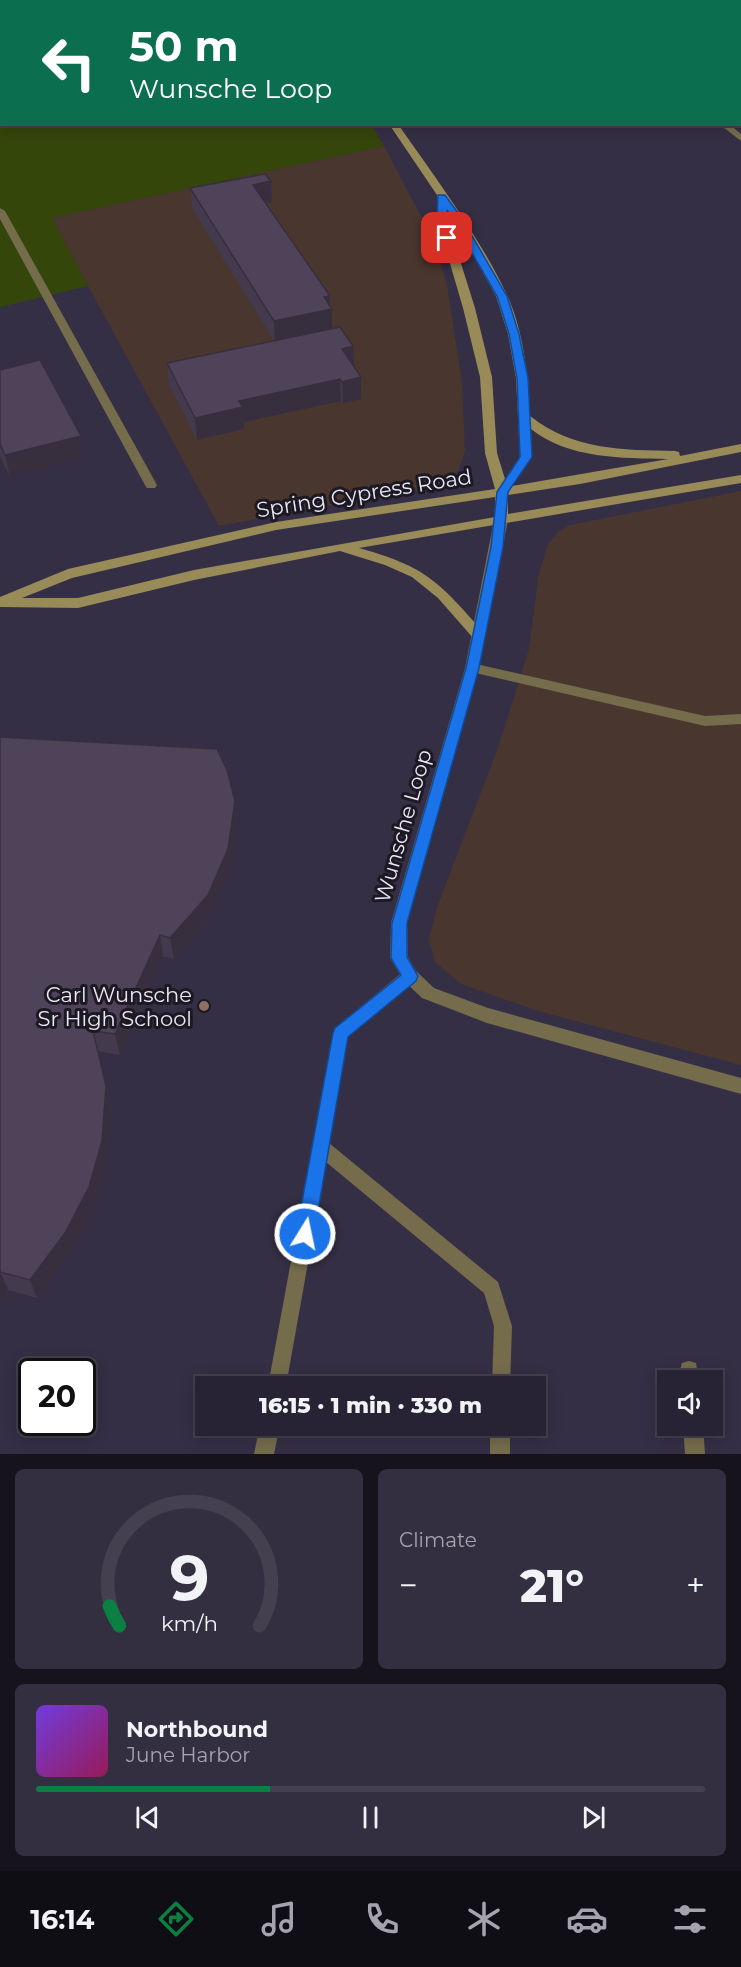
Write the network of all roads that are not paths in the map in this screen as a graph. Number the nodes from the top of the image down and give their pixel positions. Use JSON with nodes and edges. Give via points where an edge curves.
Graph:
{"nodes":[{"id":1,"x":394,"y":126,"type":"edge"},
{"id":2,"x":726,"y":126,"type":"edge"},
{"id":3,"x":741,"y":138,"type":"edge"},
{"id":4,"x":441,"y":197,"type":"junction"},
{"id":5,"x":0,"y":211,"type":"edge"},
{"id":6,"x":525,"y":418,"type":"junction"},
{"id":7,"x":741,"y":448,"type":"edge"},
{"id":8,"x":704,"y":455,"type":"junction"},
{"id":9,"x":741,"y":479,"type":"edge"},
{"id":10,"x":151,"y":485,"type":"dead end"},
{"id":11,"x":502,"y":492,"type":"junction"},
{"id":12,"x":501,"y":520,"type":"junction"},
{"id":13,"x":340,"y":547,"type":"junction"},
{"id":14,"x":0,"y":603,"type":"edge"},
{"id":15,"x":479,"y":636,"type":"junction"},
{"id":16,"x":472,"y":668,"type":"junction"},
{"id":17,"x":741,"y":719,"type":"edge"},
{"id":18,"x":410,"y":976,"type":"junction"},
{"id":19,"x":741,"y":1086,"type":"edge"},
{"id":20,"x":321,"y":1147,"type":"junction"},
{"id":21,"x":279,"y":1376,"type":"edge"},
{"id":22,"x":501,"y":1376,"type":"edge"},
{"id":23,"x":268,"y":1436,"type":"edge"},
{"id":24,"x":500,"y":1436,"type":"edge"},
{"id":25,"x":694,"y":1436,"type":"edge"},
{"id":26,"x":264,"y":1454,"type":"edge"},
{"id":27,"x":500,"y":1454,"type":"edge"},
{"id":28,"x":695,"y":1454,"type":"edge"}],
"edges":[{"from":1,"to":4,"type":"main road"},
{"from":2,"to":3,"type":"lane"},
{"from":4,"to":6,"type":"main road","via":[[457,217],[502,296],[514,334]]},
{"from":4,"to":11,"type":"main road","via":[[444,228],[486,377],[491,453]]},
{"from":5,"to":10,"type":"lane"},
{"from":6,"to":8,"type":"main road","via":[[539,431],[577,447]]},
{"from":6,"to":11,"type":"main road","via":[[526,457]]},
{"from":7,"to":8,"type":"main road","name":"Spring Cypress Road"},
{"from":8,"to":11,"type":"main road","name":"Spring Cypress Road"},
{"from":9,"to":12,"type":"main road","name":"Spring Cypress Road"},
{"from":11,"to":12,"type":"main road"},
{"from":11,"to":14,"type":"main road","name":"Spring Cypress Road","via":[[265,529],[68,574]]},
{"from":12,"to":13,"type":"main road","name":"Spring Cypress Road"},
{"from":12,"to":15,"type":"street","name":"Wunsche Loop"},
{"from":13,"to":14,"type":"main road","name":"Spring Cypress Road","via":[[194,575],[78,603]]},
{"from":13,"to":15,"type":"main road","via":[[417,574]]},
{"from":15,"to":16,"type":"street","name":"Wunsche Loop"},
{"from":16,"to":17,"type":"lane","via":[[705,721]]},
{"from":16,"to":18,"type":"street","name":"Wunsche Loop","via":[[399,923],[399,958]]},
{"from":18,"to":19,"type":"street","name":"Wunsche Loop","via":[[428,993],[487,1015]]},
{"from":18,"to":20,"type":"lane","via":[[341,1033]]},
{"from":20,"to":21,"type":"lane"},
{"from":20,"to":22,"type":"lane","via":[[492,1288],[503,1326]]},
{"from":23,"to":26,"type":"lane"},
{"from":24,"to":27,"type":"lane"},
{"from":25,"to":28,"type":"lane"}]}
